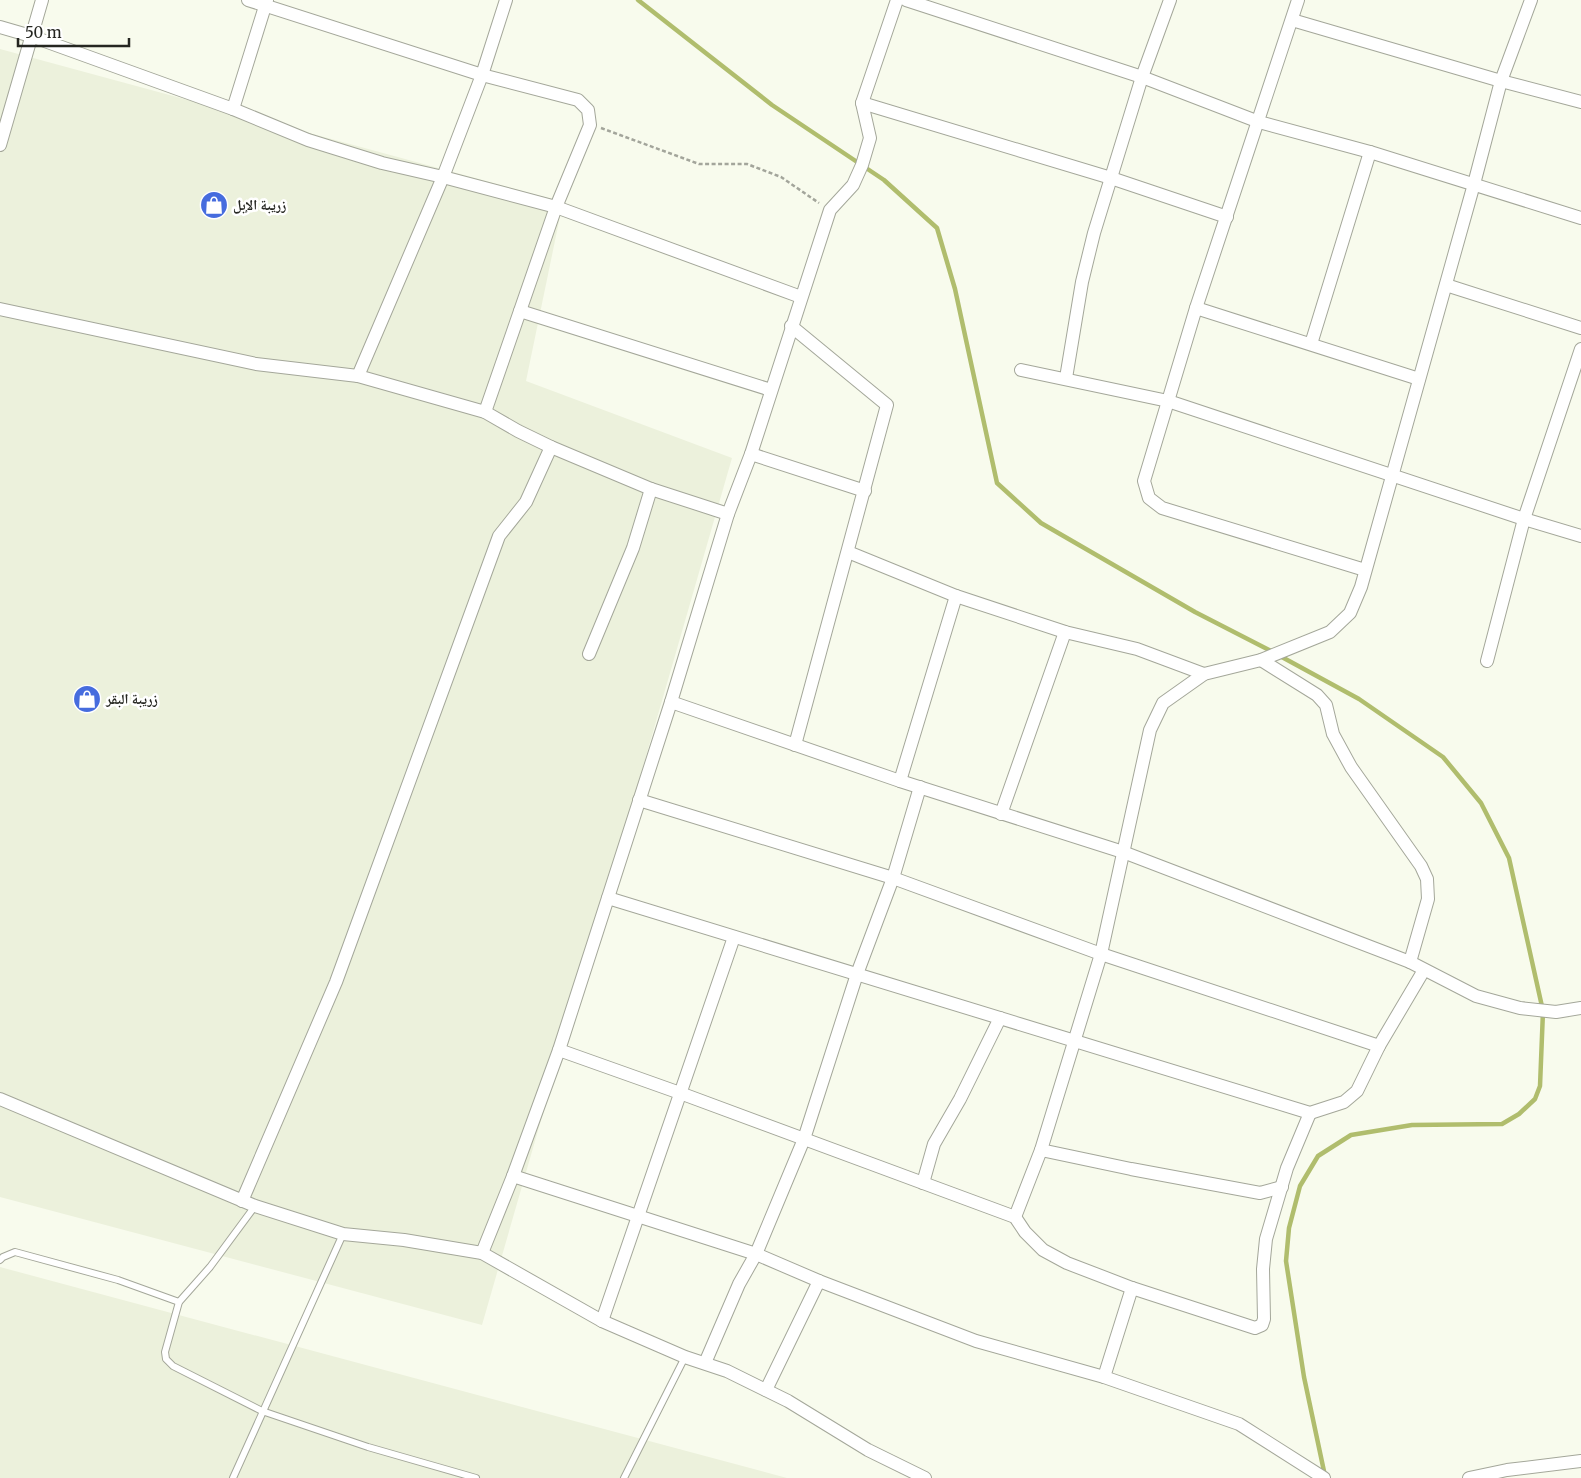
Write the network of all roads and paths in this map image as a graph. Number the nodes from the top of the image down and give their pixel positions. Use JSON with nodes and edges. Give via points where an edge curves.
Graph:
{"nodes":[{"id":1,"x":42,"y":0,"type":"edge"},
{"id":2,"x":248,"y":0,"type":"edge"},
{"id":3,"x":506,"y":0,"type":"edge"},
{"id":4,"x":897,"y":0,"type":"edge"},
{"id":5,"x":906,"y":0,"type":"edge"},
{"id":6,"x":1170,"y":0,"type":"edge"},
{"id":7,"x":1298,"y":0,"type":"edge"},
{"id":8,"x":1531,"y":0,"type":"edge"},
{"id":9,"x":266,"y":3,"type":"edge"},
{"id":10,"x":1292,"y":20,"type":"junction"},
{"id":11,"x":0,"y":27,"type":"edge"},
{"id":12,"x":31,"y":36,"type":"junction"},
{"id":13,"x":482,"y":75,"type":"junction"},
{"id":14,"x":1142,"y":77,"type":"junction"},
{"id":15,"x":1501,"y":81,"type":"junction"},
{"id":16,"x":1581,"y":102,"type":"edge"},
{"id":17,"x":862,"y":103,"type":"junction"},
{"id":18,"x":233,"y":109,"type":"junction"},
{"id":19,"x":1259,"y":122,"type":"junction"},
{"id":20,"x":590,"y":124,"type":"junction"},
{"id":21,"x":0,"y":145,"type":"edge"},
{"id":22,"x":1370,"y":152,"type":"junction"},
{"id":23,"x":443,"y":177,"type":"junction"},
{"id":24,"x":1111,"y":178,"type":"junction"},
{"id":25,"x":1474,"y":184,"type":"junction"},
{"id":26,"x":556,"y":207,"type":"junction"},
{"id":27,"x":830,"y":210,"type":"junction"},
{"id":28,"x":1227,"y":217,"type":"junction"},
{"id":29,"x":1581,"y":218,"type":"edge"},
{"id":30,"x":1446,"y":285,"type":"junction"},
{"id":31,"x":801,"y":298,"type":"junction"},
{"id":32,"x":0,"y":308,"type":"edge"},
{"id":33,"x":1196,"y":308,"type":"junction"},
{"id":34,"x":520,"y":311,"type":"junction"},
{"id":35,"x":792,"y":326,"type":"junction"},
{"id":36,"x":1581,"y":328,"type":"edge"},
{"id":37,"x":1311,"y":344,"type":"junction"},
{"id":38,"x":1581,"y":349,"type":"edge"},
{"id":39,"x":1022,"y":370,"type":"dead end"},
{"id":40,"x":358,"y":376,"type":"junction"},
{"id":41,"x":1066,"y":378,"type":"junction"},
{"id":42,"x":1419,"y":379,"type":"junction"},
{"id":43,"x":771,"y":390,"type":"junction"},
{"id":44,"x":1168,"y":401,"type":"junction"},
{"id":45,"x":485,"y":412,"type":"junction"},
{"id":46,"x":551,"y":446,"type":"junction"},
{"id":47,"x":750,"y":454,"type":"junction"},
{"id":48,"x":1392,"y":476,"type":"junction"},
{"id":49,"x":651,"y":489,"type":"junction"},
{"id":50,"x":865,"y":490,"type":"junction"},
{"id":51,"x":728,"y":514,"type":"junction"},
{"id":52,"x":1524,"y":519,"type":"junction"},
{"id":53,"x":1581,"y":536,"type":"edge"},
{"id":54,"x":848,"y":552,"type":"junction"},
{"id":55,"x":1365,"y":570,"type":"junction"},
{"id":56,"x":956,"y":596,"type":"junction"},
{"id":57,"x":1064,"y":632,"type":"junction"},
{"id":58,"x":590,"y":654,"type":"dead end"},
{"id":59,"x":1261,"y":660,"type":"junction"},
{"id":60,"x":1487,"y":661,"type":"dead end"},
{"id":61,"x":1204,"y":674,"type":"junction"},
{"id":62,"x":671,"y":702,"type":"junction"},
{"id":63,"x":795,"y":744,"type":"junction"},
{"id":64,"x":900,"y":781,"type":"junction"},
{"id":65,"x":920,"y":787,"type":"junction"},
{"id":66,"x":639,"y":800,"type":"junction"},
{"id":67,"x":1001,"y":814,"type":"junction"},
{"id":68,"x":1123,"y":852,"type":"junction"},
{"id":69,"x":893,"y":878,"type":"junction"},
{"id":70,"x":608,"y":898,"type":"junction"},
{"id":71,"x":734,"y":937,"type":"junction"},
{"id":72,"x":1101,"y":954,"type":"junction"},
{"id":73,"x":1410,"y":962,"type":"junction"},
{"id":74,"x":1424,"y":970,"type":"junction"},
{"id":75,"x":857,"y":974,"type":"junction"},
{"id":76,"x":1581,"y":1008,"type":"edge"},
{"id":77,"x":1000,"y":1018,"type":"junction"},
{"id":78,"x":1074,"y":1040,"type":"junction"},
{"id":79,"x":1379,"y":1046,"type":"junction"},
{"id":80,"x":559,"y":1050,"type":"junction"},
{"id":81,"x":680,"y":1093,"type":"junction"},
{"id":82,"x":0,"y":1099,"type":"edge"},
{"id":83,"x":1310,"y":1113,"type":"junction"},
{"id":84,"x":804,"y":1139,"type":"junction"},
{"id":85,"x":1041,"y":1150,"type":"junction"},
{"id":86,"x":513,"y":1176,"type":"junction"},
{"id":87,"x":924,"y":1183,"type":"junction"},
{"id":88,"x":1282,"y":1187,"type":"junction"},
{"id":89,"x":242,"y":1201,"type":"junction"},
{"id":90,"x":255,"y":1206,"type":"junction"},
{"id":91,"x":638,"y":1215,"type":"junction"},
{"id":92,"x":1014,"y":1217,"type":"junction"},
{"id":93,"x":343,"y":1234,"type":"junction"},
{"id":94,"x":482,"y":1253,"type":"junction"},
{"id":95,"x":756,"y":1254,"type":"junction"},
{"id":96,"x":0,"y":1260,"type":"edge"},
{"id":97,"x":819,"y":1281,"type":"junction"},
{"id":98,"x":1132,"y":1288,"type":"junction"},
{"id":99,"x":179,"y":1302,"type":"junction"},
{"id":100,"x":602,"y":1321,"type":"junction"},
{"id":101,"x":685,"y":1357,"type":"junction"},
{"id":102,"x":705,"y":1363,"type":"junction"},
{"id":103,"x":1104,"y":1377,"type":"junction"},
{"id":104,"x":766,"y":1390,"type":"junction"},
{"id":105,"x":262,"y":1411,"type":"junction"},
{"id":106,"x":1581,"y":1461,"type":"edge"},
{"id":107,"x":233,"y":1478,"type":"edge"},
{"id":108,"x":476,"y":1478,"type":"edge"},
{"id":109,"x":624,"y":1478,"type":"edge"},
{"id":110,"x":925,"y":1478,"type":"edge"},
{"id":111,"x":1324,"y":1478,"type":"edge"},
{"id":112,"x":1469,"y":1478,"type":"edge"}],
"edges":[{"from":1,"to":12,"type":"street"},
{"from":2,"to":9,"type":"street"},
{"from":3,"to":13,"type":"street"},
{"from":4,"to":17,"type":"street"},
{"from":5,"to":14,"type":"street"},
{"from":6,"to":14,"type":"street"},
{"from":7,"to":10,"type":"street"},
{"from":8,"to":15,"type":"street"},
{"from":9,"to":13,"type":"street"},
{"from":9,"to":18,"type":"street"},
{"from":10,"to":15,"type":"street"},
{"from":10,"to":19,"type":"street"},
{"from":11,"to":12,"type":"street"},
{"from":12,"to":18,"type":"street"},
{"from":12,"to":21,"type":"street"},
{"from":13,"to":20,"type":"street","via":[[578,100],[588,110]]},
{"from":13,"to":23,"type":"street"},
{"from":14,"to":19,"type":"street"},
{"from":14,"to":24,"type":"street"},
{"from":15,"to":16,"type":"street"},
{"from":15,"to":25,"type":"street"},
{"from":17,"to":24,"type":"street"},
{"from":17,"to":27,"type":"street","via":[[870,138],[862,165],[853,185]]},
{"from":18,"to":23,"type":"street","via":[[308,140],[382,163]]},
{"from":19,"to":22,"type":"street"},
{"from":19,"to":28,"type":"street"},
{"from":20,"to":26,"type":"street"},
{"from":20,"to":27,"type":"path","via":[[700,164],[747,164],[781,177]]},
{"from":22,"to":25,"type":"street"},
{"from":22,"to":37,"type":"street"},
{"from":23,"to":26,"type":"street"},
{"from":23,"to":40,"type":"street"},
{"from":24,"to":28,"type":"street"},
{"from":24,"to":41,"type":"street","via":[[1082,282]]},
{"from":25,"to":29,"type":"street"},
{"from":25,"to":30,"type":"street"},
{"from":26,"to":31,"type":"street"},
{"from":26,"to":34,"type":"street"},
{"from":27,"to":31,"type":"street"},
{"from":28,"to":33,"type":"street"},
{"from":30,"to":36,"type":"street"},
{"from":30,"to":42,"type":"street"},
{"from":31,"to":35,"type":"street"},
{"from":32,"to":40,"type":"street","via":[[256,364]]},
{"from":33,"to":37,"type":"street"},
{"from":33,"to":44,"type":"street"},
{"from":34,"to":43,"type":"street"},
{"from":34,"to":45,"type":"street"},
{"from":35,"to":43,"type":"street"},
{"from":35,"to":50,"type":"street","via":[[887,405]]},
{"from":37,"to":42,"type":"street"},
{"from":38,"to":52,"type":"street"},
{"from":39,"to":41,"type":"street"},
{"from":40,"to":45,"type":"street"},
{"from":41,"to":44,"type":"street"},
{"from":42,"to":48,"type":"street"},
{"from":43,"to":47,"type":"street"},
{"from":44,"to":48,"type":"street"},
{"from":44,"to":55,"type":"street","via":[[1144,481],[1149,498],[1162,508]]},
{"from":45,"to":46,"type":"street"},
{"from":46,"to":49,"type":"street"},
{"from":46,"to":89,"type":"street","via":[[526,502],[499,536],[336,982]]},
{"from":47,"to":50,"type":"street"},
{"from":47,"to":51,"type":"street"},
{"from":48,"to":52,"type":"street"},
{"from":48,"to":55,"type":"street"},
{"from":49,"to":51,"type":"street"},
{"from":49,"to":58,"type":"street","via":[[633,548]]},
{"from":50,"to":54,"type":"street"},
{"from":51,"to":62,"type":"street"},
{"from":52,"to":53,"type":"street"},
{"from":52,"to":60,"type":"street"},
{"from":54,"to":56,"type":"street"},
{"from":54,"to":63,"type":"street"},
{"from":55,"to":59,"type":"street","via":[[1350,613],[1330,632]]},
{"from":56,"to":57,"type":"street"},
{"from":56,"to":64,"type":"street"},
{"from":57,"to":61,"type":"street","via":[[1137,649]]},
{"from":57,"to":67,"type":"street"},
{"from":59,"to":61,"type":"street"},
{"from":59,"to":73,"type":"street","via":[[1316,695],[1326,705],[1333,734],[1352,767],[1421,866],[1427,879],[1428,899]]},
{"from":61,"to":68,"type":"street","via":[[1163,704],[1150,730]]},
{"from":62,"to":63,"type":"street"},
{"from":62,"to":66,"type":"street"},
{"from":63,"to":64,"type":"street"},
{"from":64,"to":65,"type":"street"},
{"from":65,"to":67,"type":"street"},
{"from":65,"to":69,"type":"street"},
{"from":66,"to":69,"type":"street"},
{"from":66,"to":70,"type":"street"},
{"from":67,"to":68,"type":"street"},
{"from":68,"to":72,"type":"street"},
{"from":68,"to":73,"type":"street"},
{"from":69,"to":72,"type":"street"},
{"from":69,"to":75,"type":"street"},
{"from":70,"to":71,"type":"street"},
{"from":70,"to":80,"type":"street"},
{"from":71,"to":75,"type":"street"},
{"from":71,"to":81,"type":"street"},
{"from":72,"to":78,"type":"street"},
{"from":72,"to":79,"type":"street"},
{"from":73,"to":74,"type":"street"},
{"from":74,"to":76,"type":"street","via":[[1476,996],[1520,1008],[1556,1012]]},
{"from":74,"to":79,"type":"street"},
{"from":75,"to":77,"type":"street"},
{"from":75,"to":84,"type":"street"},
{"from":77,"to":78,"type":"street"},
{"from":77,"to":87,"type":"street","via":[[934,1144]]},
{"from":78,"to":83,"type":"street"},
{"from":78,"to":85,"type":"street"},
{"from":79,"to":83,"type":"street","via":[[1357,1092],[1344,1102]]},
{"from":80,"to":81,"type":"street"},
{"from":80,"to":86,"type":"street"},
{"from":81,"to":84,"type":"street"},
{"from":81,"to":91,"type":"street"},
{"from":82,"to":89,"type":"street"},
{"from":83,"to":88,"type":"street"},
{"from":84,"to":87,"type":"street"},
{"from":84,"to":95,"type":"street"},
{"from":85,"to":88,"type":"street","via":[[1260,1193]]},
{"from":85,"to":92,"type":"street"},
{"from":86,"to":91,"type":"street"},
{"from":86,"to":94,"type":"street"},
{"from":87,"to":92,"type":"street"},
{"from":88,"to":98,"type":"street","via":[[1266,1238],[1262,1325],[1255,1328]]},
{"from":89,"to":90,"type":"street"},
{"from":90,"to":93,"type":"street"},
{"from":90,"to":99,"type":"lane","via":[[210,1267]]},
{"from":91,"to":95,"type":"street"},
{"from":91,"to":100,"type":"street"},
{"from":92,"to":98,"type":"street","via":[[1043,1250],[1067,1263]]},
{"from":93,"to":94,"type":"street"},
{"from":93,"to":105,"type":"lane"},
{"from":94,"to":100,"type":"street"},
{"from":95,"to":97,"type":"street"},
{"from":95,"to":102,"type":"street","via":[[739,1284]]},
{"from":96,"to":99,"type":"lane","via":[[15,1252],[118,1280]]},
{"from":97,"to":103,"type":"street","via":[[976,1341]]},
{"from":97,"to":104,"type":"street"},
{"from":98,"to":103,"type":"street"},
{"from":99,"to":105,"type":"lane","via":[[165,1352],[166,1359],[173,1366]]},
{"from":100,"to":101,"type":"street"},
{"from":101,"to":102,"type":"street"},
{"from":101,"to":109,"type":"lane"},
{"from":102,"to":104,"type":"street"},
{"from":103,"to":111,"type":"street","via":[[1239,1424]]},
{"from":104,"to":110,"type":"street","via":[[868,1450]]},
{"from":105,"to":107,"type":"lane"},
{"from":105,"to":108,"type":"lane","via":[[368,1447]]},
{"from":106,"to":112,"type":"street"}]}
